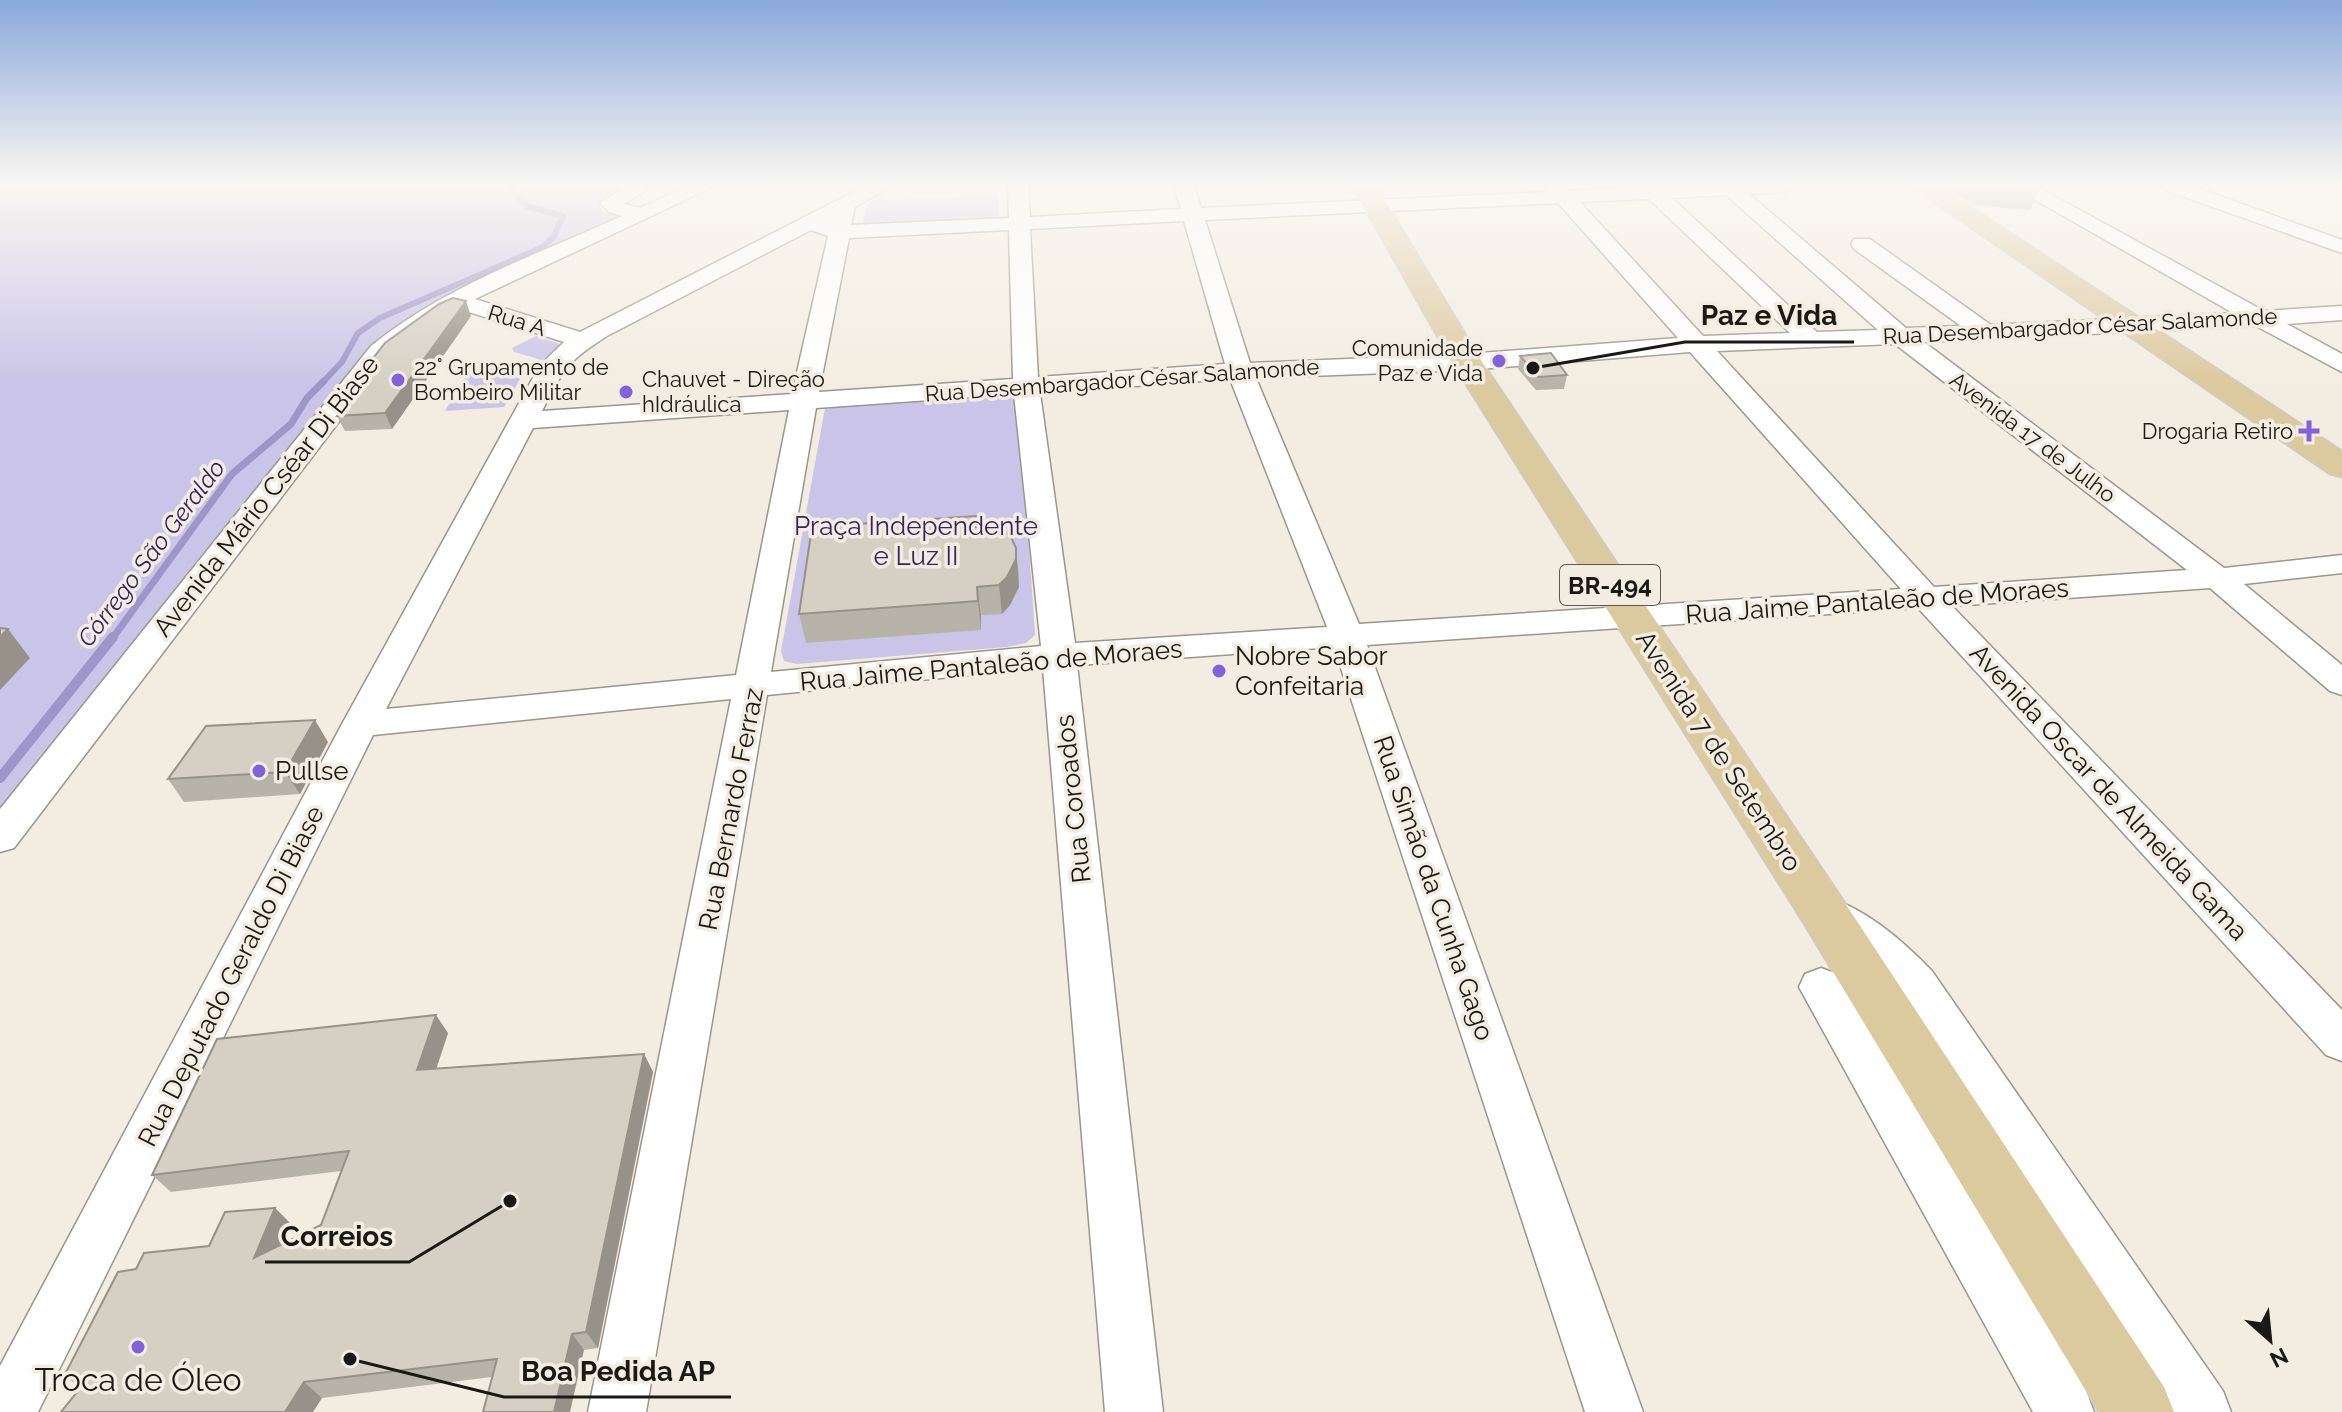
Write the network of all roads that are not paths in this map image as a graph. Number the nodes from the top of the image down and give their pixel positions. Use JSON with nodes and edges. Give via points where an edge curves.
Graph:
{"nodes":[{"id":1,"x":545,"y":252,"type":"edge"},
{"id":2,"x":766,"y":252,"type":"edge"},
{"id":3,"x":826,"y":252,"type":"edge"},
{"id":4,"x":1022,"y":252,"type":"edge"},
{"id":5,"x":1204,"y":252,"type":"edge"},
{"id":6,"x":1403,"y":252,"type":"edge"},
{"id":7,"x":1612,"y":252,"type":"edge"},
{"id":8,"x":1718,"y":252,"type":"edge"},
{"id":9,"x":1803,"y":252,"type":"edge"},
{"id":10,"x":1873,"y":252,"type":"edge"},
{"id":11,"x":2020,"y":252,"type":"edge"},
{"id":12,"x":2139,"y":252,"type":"edge"},
{"id":13,"x":453,"y":300,"type":"junction"},
{"id":14,"x":2342,"y":313,"type":"edge"},
{"id":15,"x":2256,"y":317,"type":"junction"},
{"id":16,"x":2132,"y":327,"type":"junction"},
{"id":17,"x":1985,"y":332,"type":"junction"},
{"id":18,"x":1899,"y":335,"type":"junction"},
{"id":19,"x":1810,"y":339,"type":"junction"},
{"id":20,"x":582,"y":340,"type":"junction"},
{"id":21,"x":1694,"y":344,"type":"junction"},
{"id":22,"x":1467,"y":362,"type":"junction"},
{"id":23,"x":2342,"y":364,"type":"edge"},
{"id":24,"x":1240,"y":371,"type":"junction"},
{"id":25,"x":1026,"y":387,"type":"junction"},
{"id":26,"x":804,"y":400,"type":"junction"},
{"id":27,"x":525,"y":420,"type":"junction"},
{"id":28,"x":2342,"y":467,"type":"edge"},
{"id":29,"x":2342,"y":564,"type":"edge"},
{"id":30,"x":2217,"y":578,"type":"junction"},
{"id":31,"x":1925,"y":596,"type":"junction"},
{"id":32,"x":1631,"y":618,"type":"junction"},
{"id":33,"x":1348,"y":638,"type":"junction"},
{"id":34,"x":1059,"y":655,"type":"junction"},
{"id":35,"x":2342,"y":683,"type":"edge"},
{"id":36,"x":754,"y":687,"type":"junction"},
{"id":37,"x":360,"y":724,"type":"junction"},
{"id":38,"x":0,"y":837,"type":"edge"},
{"id":39,"x":1821,"y":908,"type":"junction"},
{"id":40,"x":1843,"y":983,"type":"junction"},
{"id":41,"x":2342,"y":1041,"type":"edge"},
{"id":42,"x":7,"y":1412,"type":"edge"},
{"id":43,"x":617,"y":1412,"type":"edge"},
{"id":44,"x":1134,"y":1412,"type":"edge"},
{"id":45,"x":1614,"y":1412,"type":"edge"},
{"id":46,"x":2065,"y":1412,"type":"edge"},
{"id":47,"x":2139,"y":1412,"type":"edge"},
{"id":48,"x":2202,"y":1412,"type":"edge"}],
"edges":[{"from":1,"to":13,"type":"street","name":"Avenida Mário Cséar Di Biase"},
{"from":2,"to":20,"type":"street","name":"Rua Deputado Geraldo Di Biase"},
{"from":3,"to":26,"type":"street","name":"Rua Bernardo Ferraz"},
{"from":4,"to":25,"type":"street","name":"Rua Coroados"},
{"from":5,"to":24,"type":"street","name":"Rua Simão da Cunha Gago"},
{"from":6,"to":22,"type":"main road","name":"Avenida 7 de Setembro","number":"BR-494"},
{"from":7,"to":21,"type":"street","name":"Avenida Oscar de Almeida Gama"},
{"from":8,"to":19,"type":"street"},
{"from":9,"to":18,"type":"street","name":"Avenida 17 de Julho"},
{"from":10,"to":17,"type":"street"},
{"from":11,"to":16,"type":"main road"},
{"from":12,"to":15,"type":"street"},
{"from":13,"to":20,"type":"street","name":"Rua A"},
{"from":13,"to":38,"type":"street","name":"Avenida Mário Cséar Di Biase","via":[[413,324],[372,359]]},
{"from":14,"to":15,"type":"street","name":"Rua Desembargador César Salamonde"},
{"from":15,"to":16,"type":"street","name":"Rua Desembargador César Salamonde"},
{"from":15,"to":23,"type":"street"},
{"from":16,"to":17,"type":"street","name":"Rua Desembargador César Salamonde"},
{"from":16,"to":28,"type":"main road"},
{"from":17,"to":18,"type":"street","name":"Rua Desembargador César Salamonde"},
{"from":18,"to":19,"type":"street","name":"Rua Desembargador César Salamonde"},
{"from":18,"to":30,"type":"street","name":"Avenida 17 de Julho"},
{"from":19,"to":21,"type":"street","name":"Rua Desembargador César Salamonde"},
{"from":20,"to":27,"type":"street","name":"Rua Deputado Geraldo Di Biase","via":[[553,365]]},
{"from":21,"to":22,"type":"street","name":"Rua Desembargador César Salamonde"},
{"from":21,"to":31,"type":"street","name":"Avenida Oscar de Almeida Gama"},
{"from":22,"to":24,"type":"street","name":"Rua Desembargador César Salamonde"},
{"from":22,"to":32,"type":"main road","name":"Avenida 7 de Setembro","number":"BR-494"},
{"from":24,"to":25,"type":"street","name":"Rua Desembargador César Salamonde"},
{"from":24,"to":33,"type":"street","name":"Rua Simão da Cunha Gago"},
{"from":25,"to":26,"type":"street","name":"Rua Desembargador César Salamonde"},
{"from":25,"to":34,"type":"street","name":"Rua Coroados"},
{"from":26,"to":27,"type":"street","name":"Rua Desembargador César Salamonde"},
{"from":26,"to":36,"type":"street","name":"Rua Bernardo Ferraz"},
{"from":27,"to":37,"type":"street","name":"Rua Deputado Geraldo Di Biase"},
{"from":29,"to":30,"type":"street","name":"Rua Jaime Pantaleão de Moraes"},
{"from":30,"to":31,"type":"street","name":"Rua Jaime Pantaleão de Moraes"},
{"from":30,"to":35,"type":"street","name":"Avenida 17 de Julho"},
{"from":31,"to":32,"type":"street","name":"Rua Jaime Pantaleão de Moraes"},
{"from":31,"to":41,"type":"street","name":"Avenida Oscar de Almeida Gama"},
{"from":32,"to":33,"type":"street","name":"Rua Jaime Pantaleão de Moraes"},
{"from":32,"to":39,"type":"main road","name":"Avenida 7 de Setembro","number":"BR-494"},
{"from":33,"to":34,"type":"street","name":"Rua Jaime Pantaleão de Moraes"},
{"from":33,"to":45,"type":"street","name":"Rua Simão da Cunha Gago"},
{"from":34,"to":36,"type":"street","name":"Rua Jaime Pantaleão de Moraes"},
{"from":34,"to":44,"type":"street","name":"Rua Coroados"},
{"from":36,"to":37,"type":"street","name":"Rua Jaime Pantaleão de Moraes"},
{"from":36,"to":43,"type":"street","name":"Rua Bernardo Ferraz"},
{"from":37,"to":42,"type":"street","name":"Rua Deputado Geraldo Di Biase"},
{"from":39,"to":40,"type":"main road","name":"Avenida 7 de Setembro","number":"BR-494"},
{"from":39,"to":48,"type":"street","name":"Avenida 7 de Setembro","via":[[1895,961],[1916,984]]},
{"from":40,"to":46,"type":"street","name":"Avenida 7 de Setembro"},
{"from":40,"to":47,"type":"main road"}]}
